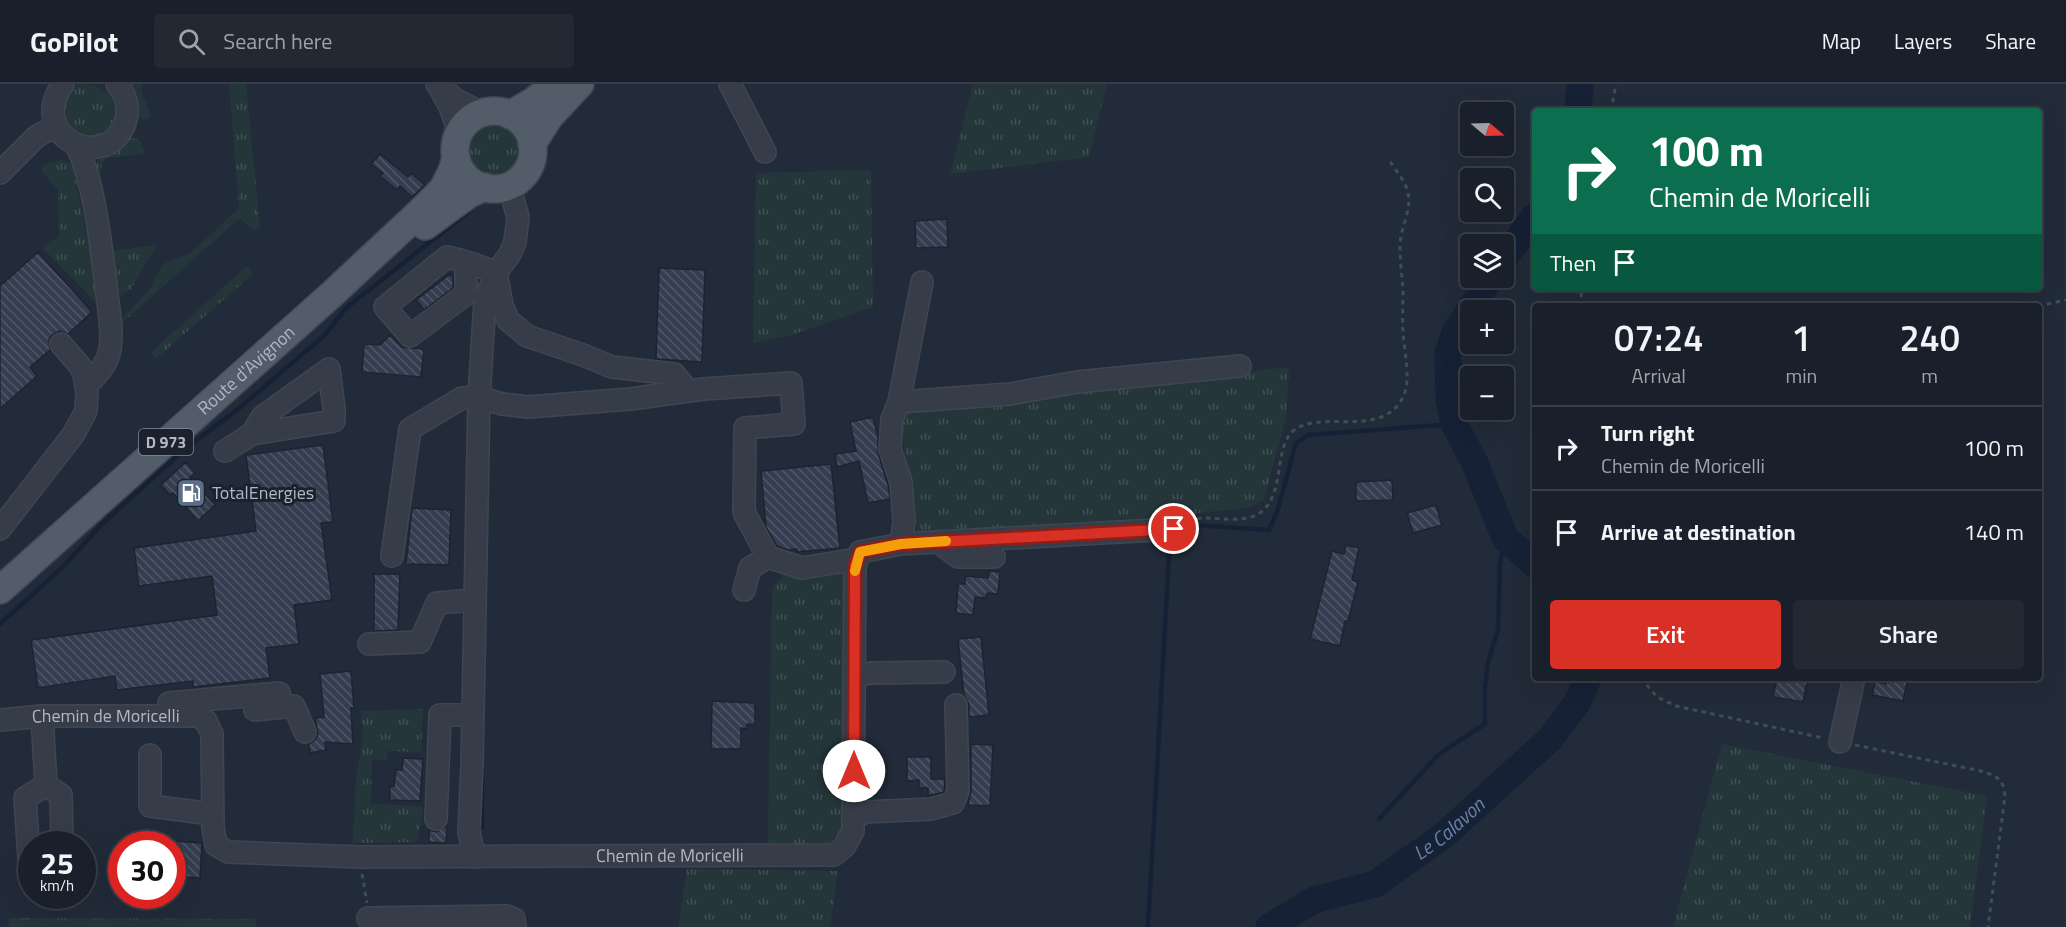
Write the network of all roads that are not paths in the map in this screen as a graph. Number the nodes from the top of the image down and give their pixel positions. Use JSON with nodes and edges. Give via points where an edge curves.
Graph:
{"nodes":[{"id":1,"x":117,"y":84,"type":"edge"},
{"id":2,"x":556,"y":84,"type":"edge"},
{"id":3,"x":580,"y":84,"type":"edge"},
{"id":4,"x":730,"y":84,"type":"edge"},
{"id":5,"x":438,"y":86,"type":"edge"},
{"id":6,"x":53,"y":87,"type":"edge"},
{"id":7,"x":482,"y":113,"type":"junction"},
{"id":8,"x":510,"y":114,"type":"junction"},
{"id":9,"x":56,"y":126,"type":"junction"},
{"id":10,"x":532,"y":144,"type":"junction"},
{"id":11,"x":458,"y":145,"type":"junction"},
{"id":12,"x":78,"y":146,"type":"junction"},
{"id":13,"x":765,"y":152,"type":"dead end"},
{"id":14,"x":0,"y":173,"type":"edge"},
{"id":15,"x":497,"y":186,"type":"junction"},
{"id":16,"x":466,"y":262,"type":"dead end"},
{"id":17,"x":496,"y":273,"type":"junction"},
{"id":18,"x":922,"y":282,"type":"dead end"},
{"id":19,"x":333,"y":294,"type":"junction"},
{"id":20,"x":61,"y":344,"type":"dead end"},
{"id":21,"x":1239,"y":366,"type":"dead end"},
{"id":22,"x":86,"y":386,"type":"junction"},
{"id":23,"x":688,"y":391,"type":"junction"},
{"id":24,"x":479,"y":397,"type":"junction"},
{"id":25,"x":899,"y":402,"type":"junction"},
{"id":26,"x":252,"y":434,"type":"dead end"},
{"id":27,"x":225,"y":451,"type":"dead end"},
{"id":28,"x":0,"y":529,"type":"edge"},
{"id":29,"x":1174,"y":529,"type":"road end"},
{"id":30,"x":938,"y":542,"type":"junction"},
{"id":31,"x":901,"y":544,"type":"junction"},
{"id":32,"x":392,"y":556,"type":"dead end"},
{"id":33,"x":768,"y":557,"type":"junction"},
{"id":34,"x":994,"y":557,"type":"dead end"},
{"id":35,"x":857,"y":560,"type":"junction"},
{"id":36,"x":0,"y":590,"type":"edge"},
{"id":37,"x":744,"y":590,"type":"dead end"},
{"id":38,"x":474,"y":600,"type":"junction"},
{"id":39,"x":369,"y":644,"type":"dead end"},
{"id":40,"x":944,"y":672,"type":"dead end"},
{"id":41,"x":854,"y":676,"type":"junction"},
{"id":42,"x":1853,"y":681,"type":"edge"},
{"id":43,"x":279,"y":693,"type":"dead end"},
{"id":44,"x":956,"y":705,"type":"dead end"},
{"id":45,"x":113,"y":715,"type":"junction"},
{"id":46,"x":472,"y":715,"type":"junction"},
{"id":47,"x":42,"y":716,"type":"junction"},
{"id":48,"x":197,"y":716,"type":"junction"},
{"id":49,"x":0,"y":720,"type":"edge"},
{"id":50,"x":305,"y":732,"type":"dead end"},
{"id":51,"x":1840,"y":742,"type":"road end"},
{"id":52,"x":150,"y":755,"type":"dead end"},
{"id":53,"x":46,"y":785,"type":"junction"},
{"id":54,"x":212,"y":814,"type":"junction"},
{"id":55,"x":853,"y":818,"type":"junction"},
{"id":56,"x":436,"y":819,"type":"dead end"},
{"id":57,"x":27,"y":831,"type":"edge"},
{"id":58,"x":62,"y":831,"type":"edge"},
{"id":59,"x":474,"y":857,"type":"junction"},
{"id":60,"x":368,"y":918,"type":"road end"},
{"id":61,"x":440,"y":922,"type":"edge"},
{"id":62,"x":514,"y":927,"type":"edge"}],
"edges":[{"from":1,"to":12,"type":"street","via":[[128,106],[123,128],[104,145]]},
{"from":2,"to":8,"type":"main road"},
{"from":3,"to":10,"type":"main road","via":[[550,116]]},
{"from":4,"to":13,"type":"street"},
{"from":5,"to":7,"type":"street"},
{"from":5,"to":11,"type":"street","via":[[450,107]]},
{"from":6,"to":9,"type":"street"},
{"from":7,"to":8,"type":"main road"},
{"from":7,"to":11,"type":"main road","via":[[469,120]]},
{"from":8,"to":10,"type":"main road","via":[[527,129]]},
{"from":9,"to":12,"type":"street","via":[[68,141]]},
{"from":9,"to":14,"type":"street","via":[[37,136]]},
{"from":10,"to":15,"type":"main road","via":[[531,160],[523,175]]},
{"from":11,"to":15,"type":"main road","via":[[461,171],[466,177],[472,182]]},
{"from":11,"to":19,"type":"main road","name":"Route d'Avignon","number":"D 973","via":[[444,189]]},
{"from":12,"to":22,"type":"street","via":[[101,243],[111,327],[106,366]]},
{"from":15,"to":17,"type":"street","via":[[518,217],[515,242]]},
{"from":15,"to":19,"type":"main road","name":"Route d'Avignon","number":"D 973","via":[[469,194]]},
{"from":16,"to":17,"type":"street"},
{"from":17,"to":23,"type":"street","via":[[508,320],[527,336],[612,367],[674,374]]},
{"from":17,"to":24,"type":"street","via":[[485,300]]},
{"from":18,"to":25,"type":"street"},
{"from":19,"to":36,"type":"main road","name":"Route d'Avignon","number":"D 973"},
{"from":20,"to":22,"type":"street","via":[[80,366]]},
{"from":21,"to":25,"type":"street","via":[[1077,382],[1010,394]]},
{"from":22,"to":28,"type":"street","via":[[86,411],[73,435]]},
{"from":23,"to":24,"type":"street","via":[[528,406]]},
{"from":23,"to":33,"type":"street","via":[[791,383],[794,424],[745,428],[744,512]]},
{"from":24,"to":32,"type":"street","via":[[462,398],[410,429]]},
{"from":24,"to":38,"type":"street"},
{"from":25,"to":31,"type":"street","via":[[892,419],[890,449],[901,482]]},
{"from":26,"to":27,"type":"street"},
{"from":29,"to":30,"type":"street"},
{"from":30,"to":31,"type":"street"},
{"from":30,"to":34,"type":"street","via":[[958,557]]},
{"from":31,"to":35,"type":"street","via":[[860,552]]},
{"from":33,"to":35,"type":"street","via":[[802,568]]},
{"from":33,"to":37,"type":"street","via":[[750,568]]},
{"from":35,"to":41,"type":"street","name":"Chemin de Moricelli"},
{"from":38,"to":39,"type":"street","via":[[437,603],[420,642]]},
{"from":38,"to":46,"type":"street"},
{"from":40,"to":41,"type":"street"},
{"from":41,"to":55,"type":"street","name":"Chemin de Moricelli"},
{"from":42,"to":51,"type":"street"},
{"from":43,"to":45,"type":"street","via":[[151,704]]},
{"from":44,"to":55,"type":"street","via":[[958,790],[953,803],[930,809],[866,812]]},
{"from":45,"to":47,"type":"street","name":"Chemin de Moricelli"},
{"from":45,"to":48,"type":"street","name":"Chemin de Moricelli"},
{"from":46,"to":56,"type":"street","via":[[440,715]]},
{"from":46,"to":59,"type":"street","via":[[469,831]]},
{"from":47,"to":49,"type":"street","name":"Chemin de Moricelli"},
{"from":47,"to":53,"type":"street"},
{"from":48,"to":50,"type":"street","via":[[294,706]]},
{"from":48,"to":54,"type":"street","name":"Chemin de Moricelli","via":[[206,721],[212,734]]},
{"from":52,"to":54,"type":"street","via":[[150,806]]},
{"from":53,"to":57,"type":"street","via":[[25,798]]},
{"from":53,"to":58,"type":"street","via":[[62,795]]},
{"from":54,"to":59,"type":"street","name":"Chemin de Moricelli","via":[[216,845],[228,852]]},
{"from":55,"to":59,"type":"street","name":"Chemin de Moricelli","via":[[853,831],[834,855]]},
{"from":60,"to":61,"type":"street"},
{"from":61,"to":62,"type":"street","via":[[507,916],[514,920]]}]}
